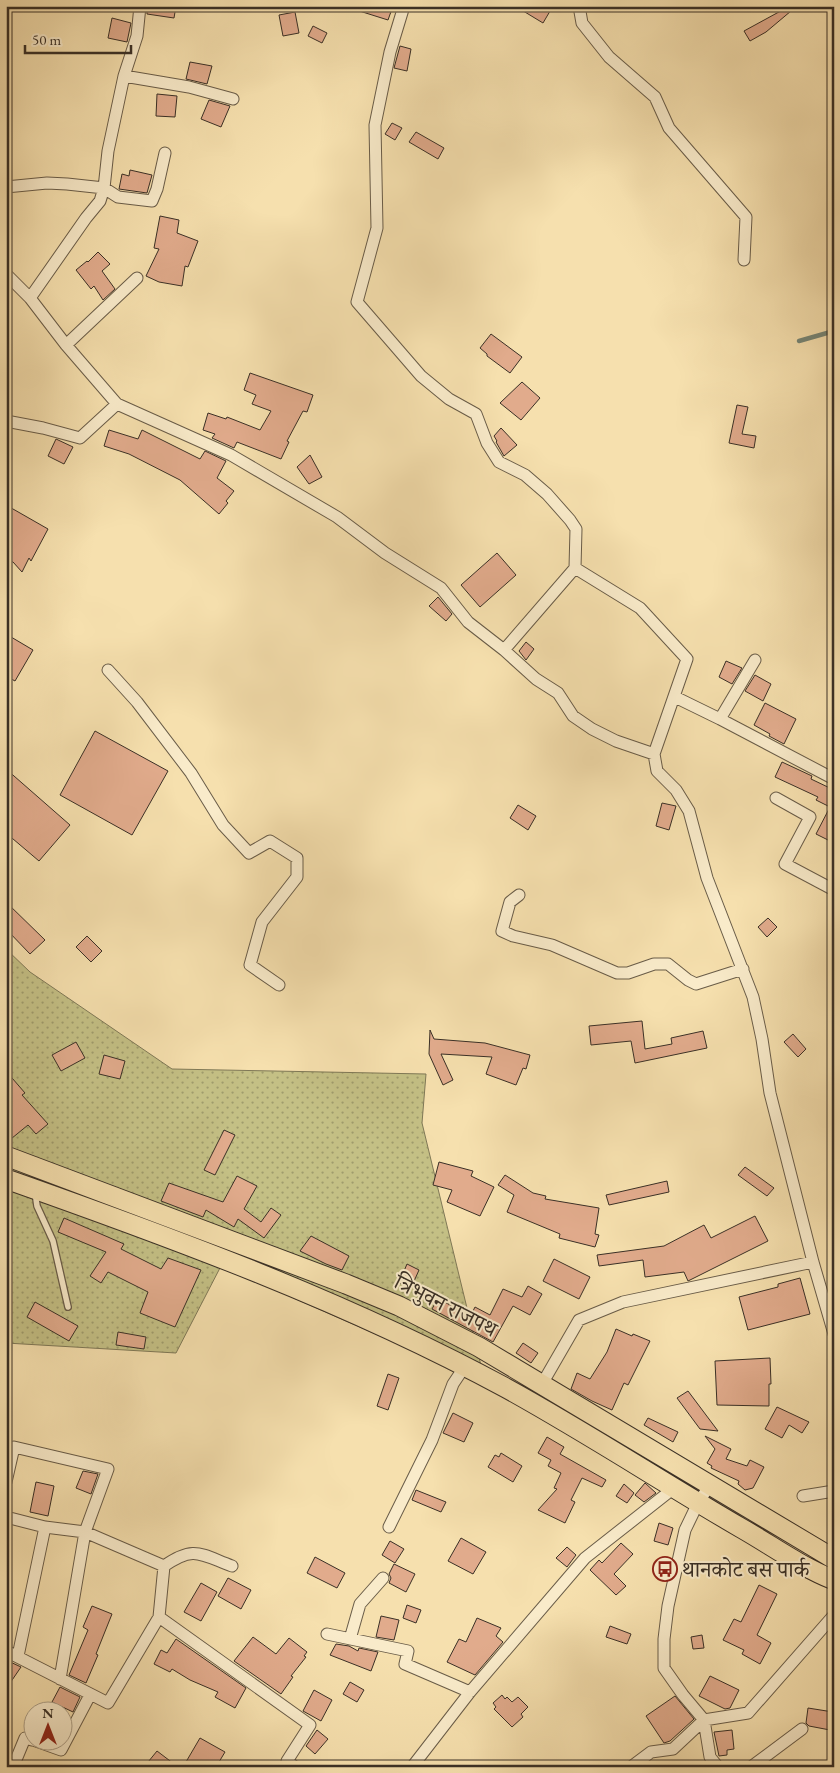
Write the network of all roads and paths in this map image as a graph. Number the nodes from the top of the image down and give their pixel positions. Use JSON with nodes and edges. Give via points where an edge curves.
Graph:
{"nodes":[{"id":1,"x":140,"y":6,"type":"edge"},
{"id":2,"x":404,"y":6,"type":"edge"},
{"id":3,"x":579,"y":6,"type":"edge"},
{"id":4,"x":124,"y":76,"type":"junction"},
{"id":5,"x":233,"y":99,"type":"dead end"},
{"id":6,"x":164,"y":153,"type":"dead end"},
{"id":7,"x":6,"y":187,"type":"edge"},
{"id":8,"x":104,"y":188,"type":"junction"},
{"id":9,"x":744,"y":260,"type":"dead end"},
{"id":10,"x":6,"y":274,"type":"edge"},
{"id":11,"x":137,"y":278,"type":"dead end"},
{"id":12,"x":30,"y":298,"type":"junction"},
{"id":13,"x":66,"y":345,"type":"junction"},
{"id":14,"x":117,"y":404,"type":"junction"},
{"id":15,"x":6,"y":421,"type":"edge"},
{"id":16,"x":575,"y":568,"type":"junction"},
{"id":17,"x":504,"y":650,"type":"junction"},
{"id":18,"x":755,"y":660,"type":"dead end"},
{"id":19,"x":108,"y":670,"type":"dead end"},
{"id":20,"x":675,"y":696,"type":"junction"},
{"id":21,"x":720,"y":718,"type":"junction"},
{"id":22,"x":654,"y":754,"type":"junction"},
{"id":23,"x":834,"y":779,"type":"edge"},
{"id":24,"x":776,"y":798,"type":"dead end"},
{"id":25,"x":834,"y":890,"type":"edge"},
{"id":26,"x":519,"y":895,"type":"dead end"},
{"id":27,"x":743,"y":969,"type":"junction"},
{"id":28,"x":279,"y":985,"type":"dead end"},
{"id":29,"x":6,"y":1156,"type":"edge"},
{"id":30,"x":6,"y":1179,"type":"edge"},
{"id":31,"x":39,"y":1180,"type":"junction"},
{"id":32,"x":813,"y":1262,"type":"junction"},
{"id":33,"x":68,"y":1307,"type":"dead end"},
{"id":34,"x":834,"y":1334,"type":"edge"},
{"id":35,"x":465,"y":1366,"type":"junction"},
{"id":36,"x":542,"y":1384,"type":"junction"},
{"id":37,"x":6,"y":1482,"type":"edge"},
{"id":38,"x":710,"y":1486,"type":"junction"},
{"id":39,"x":674,"y":1488,"type":"junction"},
{"id":40,"x":834,"y":1491,"type":"edge"},
{"id":41,"x":803,"y":1496,"type":"dead end"},
{"id":42,"x":698,"y":1503,"type":"junction"},
{"id":43,"x":6,"y":1516,"type":"edge"},
{"id":44,"x":45,"y":1527,"type":"junction"},
{"id":45,"x":389,"y":1527,"type":"dead end"},
{"id":46,"x":85,"y":1532,"type":"junction"},
{"id":47,"x":834,"y":1559,"type":"edge"},
{"id":48,"x":164,"y":1566,"type":"junction"},
{"id":49,"x":232,"y":1566,"type":"dead end"},
{"id":50,"x":383,"y":1578,"type":"dead end"},
{"id":51,"x":834,"y":1580,"type":"edge"},
{"id":52,"x":834,"y":1615,"type":"edge"},
{"id":53,"x":159,"y":1617,"type":"junction"},
{"id":54,"x":327,"y":1634,"type":"dead end"},
{"id":55,"x":350,"y":1640,"type":"junction"},
{"id":56,"x":6,"y":1651,"type":"edge"},
{"id":57,"x":18,"y":1656,"type":"junction"},
{"id":58,"x":60,"y":1679,"type":"junction"},
{"id":59,"x":470,"y":1692,"type":"junction"},
{"id":60,"x":90,"y":1695,"type":"junction"},
{"id":61,"x":704,"y":1720,"type":"junction"},
{"id":62,"x":72,"y":1729,"type":"edge"},
{"id":63,"x":802,"y":1729,"type":"dead end"},
{"id":64,"x":22,"y":1745,"type":"edge"},
{"id":65,"x":13,"y":1767,"type":"edge"},
{"id":66,"x":296,"y":1767,"type":"edge"},
{"id":67,"x":412,"y":1767,"type":"edge"},
{"id":68,"x":631,"y":1767,"type":"edge"},
{"id":69,"x":718,"y":1767,"type":"edge"},
{"id":70,"x":751,"y":1767,"type":"edge"}],
"edges":[{"from":1,"to":4,"type":"street","via":[[137,36]]},
{"from":2,"to":16,"type":"street","via":[[390,52],[375,125],[377,228],[357,302],[421,376],[476,414],[487,443],[499,462],[525,475],[548,494],[570,520],[576,529]]},
{"from":3,"to":9,"type":"street","via":[[582,23],[608,57],[655,97],[669,128],[746,217]]},
{"from":4,"to":5,"type":"street","via":[[189,87]]},
{"from":4,"to":8,"type":"street","via":[[108,151]]},
{"from":6,"to":8,"type":"street","via":[[152,201],[118,197]]},
{"from":7,"to":8,"type":"street","via":[[47,183]]},
{"from":8,"to":12,"type":"street","via":[[100,201]]},
{"from":10,"to":12,"type":"street"},
{"from":11,"to":13,"type":"street"},
{"from":12,"to":13,"type":"street"},
{"from":13,"to":14,"type":"street"},
{"from":14,"to":15,"type":"street","via":[[80,438]]},
{"from":14,"to":17,"type":"street","via":[[231,455],[337,517],[385,553],[441,588],[468,622]]},
{"from":16,"to":17,"type":"street"},
{"from":16,"to":20,"type":"street","via":[[640,608],[688,659]]},
{"from":17,"to":22,"type":"street","via":[[558,694],[573,716],[616,742]]},
{"from":18,"to":21,"type":"street"},
{"from":19,"to":28,"type":"street","via":[[137,702],[191,773],[223,825],[248,853],[270,841],[297,858],[297,877],[262,922],[250,965]]},
{"from":20,"to":21,"type":"street"},
{"from":20,"to":22,"type":"street"},
{"from":21,"to":23,"type":"street"},
{"from":22,"to":27,"type":"street","via":[[657,771],[676,790],[689,812],[707,878]]},
{"from":24,"to":25,"type":"street","via":[[810,817],[785,864]]},
{"from":26,"to":27,"type":"street","via":[[510,902],[502,931],[552,945],[617,973],[668,964],[696,984]]},
{"from":27,"to":32,"type":"street","via":[[753,997],[770,1093]]},
{"from":29,"to":31,"type":"highway","name":"त्रिभुवन राजपथ"},
{"from":30,"to":31,"type":"highway","name":"त्रिभुवन राजपथ"},
{"from":31,"to":33,"type":"lane","via":[[37,1206],[53,1241]]},
{"from":31,"to":35,"type":"highway","name":"त्रिभुवन राजपथ","via":[[142,1228],[344,1309]]},
{"from":31,"to":36,"type":"highway","name":"त्रिभुवन राजपथ","via":[[355,1287],[460,1337]]},
{"from":32,"to":34,"type":"street"},
{"from":32,"to":36,"type":"street","via":[[623,1302],[579,1320]]},
{"from":35,"to":39,"type":"highway","name":"त्रिभुवन राजपथ"},
{"from":35,"to":45,"type":"street","via":[[453,1384],[432,1440]]},
{"from":36,"to":38,"type":"highway","name":"त्रिभुवन राजपथ"},
{"from":37,"to":46,"type":"street","via":[[14,1447],[108,1469]]},
{"from":38,"to":42,"type":"street"},
{"from":38,"to":47,"type":"highway","name":"त्रिभुवन राजपथ"},
{"from":39,"to":42,"type":"highway","name":"त्रिभुवन राजपथ"},
{"from":39,"to":59,"type":"street","via":[[585,1558]]},
{"from":40,"to":41,"type":"street"},
{"from":42,"to":51,"type":"highway","name":"त्रिभुवन राजपथ"},
{"from":42,"to":61,"type":"street","via":[[685,1530],[668,1606],[664,1668]]},
{"from":43,"to":44,"type":"street"},
{"from":44,"to":46,"type":"street"},
{"from":44,"to":57,"type":"street"},
{"from":46,"to":48,"type":"street"},
{"from":46,"to":58,"type":"street"},
{"from":48,"to":49,"type":"street","via":[[195,1552]]},
{"from":48,"to":53,"type":"street"},
{"from":50,"to":55,"type":"street","via":[[360,1604]]},
{"from":52,"to":61,"type":"street","via":[[748,1712]]},
{"from":53,"to":60,"type":"street","via":[[108,1703]]},
{"from":53,"to":66,"type":"street","via":[[310,1725],[287,1761]]},
{"from":54,"to":55,"type":"street"},
{"from":55,"to":59,"type":"street","via":[[408,1651],[405,1664]]},
{"from":56,"to":57,"type":"street"},
{"from":57,"to":58,"type":"street"},
{"from":58,"to":60,"type":"street"},
{"from":59,"to":67,"type":"street"},
{"from":60,"to":62,"type":"street"},
{"from":61,"to":68,"type":"street","via":[[673,1749],[651,1752]]},
{"from":61,"to":69,"type":"street","via":[[710,1757]]},
{"from":63,"to":70,"type":"street"},
{"from":64,"to":65,"type":"street"}]}
